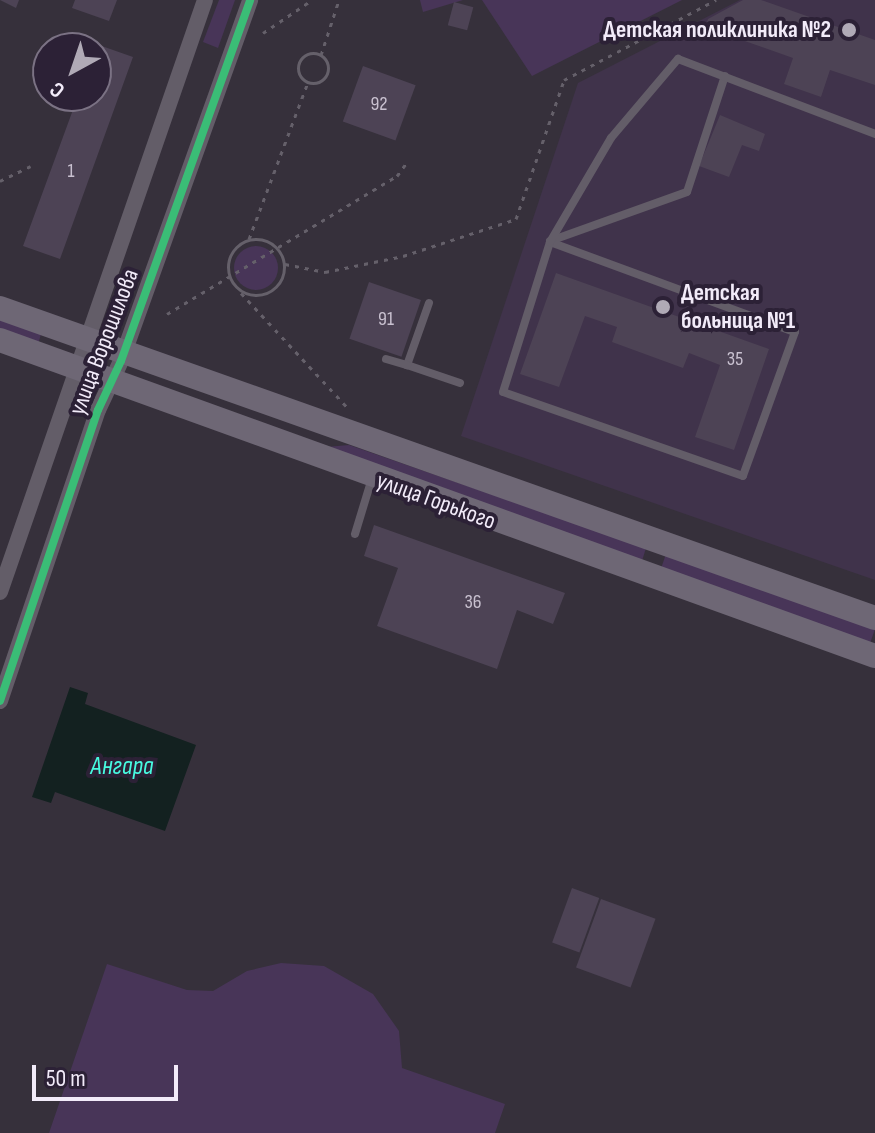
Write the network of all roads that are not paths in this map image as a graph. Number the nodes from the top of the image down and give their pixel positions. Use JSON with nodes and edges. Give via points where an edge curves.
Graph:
{"nodes":[{"id":1,"x":205,"y":0,"type":"edge"},
{"id":2,"x":250,"y":0,"type":"edge"},
{"id":3,"x":725,"y":76,"type":"junction"},
{"id":4,"x":875,"y":134,"type":"edge"},
{"id":5,"x":550,"y":242,"type":"junction"},
{"id":6,"x":429,"y":303,"type":"dead end"},
{"id":7,"x":0,"y":308,"type":"edge"},
{"id":8,"x":87,"y":339,"type":"junction"},
{"id":9,"x":0,"y":340,"type":"edge"},
{"id":10,"x":124,"y":353,"type":"junction"},
{"id":11,"x":386,"y":359,"type":"dead end"},
{"id":12,"x":407,"y":365,"type":"junction"},
{"id":13,"x":77,"y":368,"type":"junction"},
{"id":14,"x":113,"y":382,"type":"junction"},
{"id":15,"x":460,"y":383,"type":"dead end"},
{"id":16,"x":372,"y":478,"type":"junction"},
{"id":17,"x":355,"y":534,"type":"dead end"},
{"id":18,"x":676,"y":549,"type":"junction"},
{"id":19,"x":662,"y":583,"type":"junction"},
{"id":20,"x":0,"y":592,"type":"edge"},
{"id":21,"x":875,"y":618,"type":"edge"},
{"id":22,"x":875,"y":656,"type":"edge"},
{"id":23,"x":0,"y":701,"type":"edge"}],
"edges":[{"from":1,"to":8,"type":"street","name":"улица Ворошилова"},
{"from":2,"to":10,"type":"street","name":"улица Ворошилова"},
{"from":3,"to":4,"type":"lane"},
{"from":3,"to":5,"type":"lane","via":[[687,192]]},
{"from":3,"to":5,"type":"lane","via":[[678,59],[611,138]]},
{"from":5,"to":5,"type":"lane","via":[[503,392],[743,476],[795,332]]},
{"from":6,"to":12,"type":"lane"},
{"from":7,"to":8,"type":"main road","name":"улица Горького"},
{"from":8,"to":10,"type":"main road","name":"улица Горького"},
{"from":8,"to":13,"type":"street","name":"улица Ворошилова"},
{"from":9,"to":13,"type":"main road","name":"улица Горького"},
{"from":10,"to":14,"type":"street","name":"улица Ворошилова"},
{"from":10,"to":18,"type":"main road","name":"улица Горького"},
{"from":11,"to":12,"type":"lane"},
{"from":12,"to":15,"type":"lane"},
{"from":13,"to":14,"type":"main road","name":"улица Горького"},
{"from":13,"to":20,"type":"street","name":"улица Ворошилова"},
{"from":14,"to":16,"type":"main road","name":"улица Горького"},
{"from":14,"to":23,"type":"street","name":"улица Ворошилова","via":[[98,410]]},
{"from":16,"to":17,"type":"lane"},
{"from":16,"to":19,"type":"main road","name":"улица Горького"},
{"from":18,"to":19,"type":"main road","via":[[661,547],[652,554],[652,571]]},
{"from":18,"to":21,"type":"main road","name":"улица Горького"},
{"from":19,"to":22,"type":"main road","name":"улица Горького"}]}
